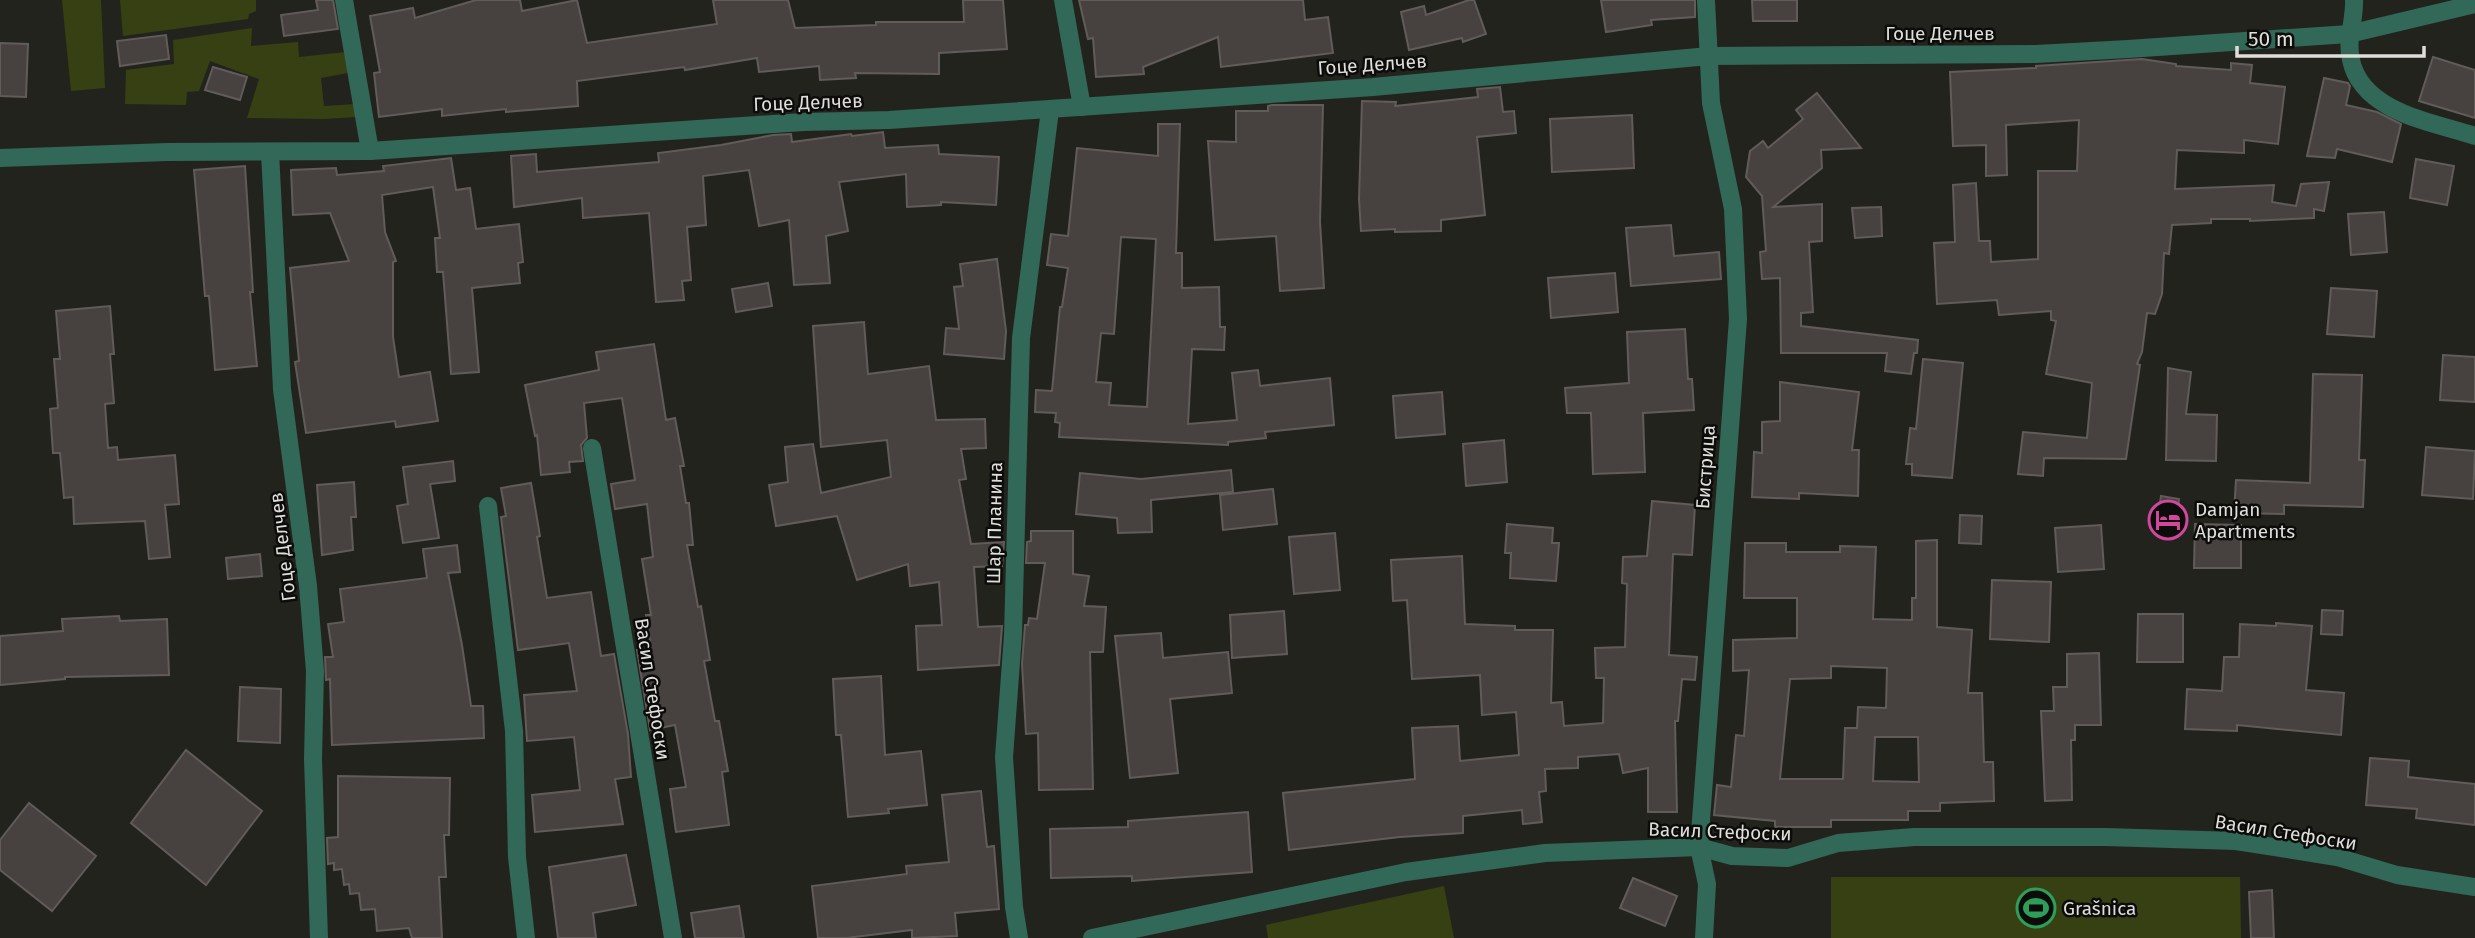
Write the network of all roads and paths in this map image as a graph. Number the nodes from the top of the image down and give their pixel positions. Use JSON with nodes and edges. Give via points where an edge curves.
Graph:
{"nodes":[{"id":1,"x":344,"y":0,"type":"edge"},
{"id":2,"x":1063,"y":0,"type":"edge"},
{"id":3,"x":1706,"y":0,"type":"edge"},
{"id":4,"x":2354,"y":0,"type":"edge"},
{"id":5,"x":2475,"y":4,"type":"edge"},
{"id":6,"x":2349,"y":34,"type":"junction"},
{"id":7,"x":1709,"y":56,"type":"junction"},
{"id":8,"x":1083,"y":107,"type":"junction"},
{"id":9,"x":1051,"y":110,"type":"junction"},
{"id":10,"x":2475,"y":136,"type":"edge"},
{"id":11,"x":370,"y":150,"type":"junction"},
{"id":12,"x":270,"y":152,"type":"junction"},
{"id":13,"x":0,"y":158,"type":"edge"},
{"id":14,"x":592,"y":448,"type":"dead end"},
{"id":15,"x":488,"y":506,"type":"dead end"},
{"id":16,"x":1699,"y":847,"type":"junction"},
{"id":17,"x":2475,"y":887,"type":"edge"},
{"id":18,"x":319,"y":938,"type":"edge"},
{"id":19,"x":526,"y":938,"type":"edge"},
{"id":20,"x":673,"y":938,"type":"edge"},
{"id":21,"x":1019,"y":938,"type":"edge"},
{"id":22,"x":1092,"y":938,"type":"edge"},
{"id":23,"x":1704,"y":938,"type":"edge"}],
"edges":[{"from":1,"to":11,"type":"street"},
{"from":2,"to":8,"type":"street"},
{"from":3,"to":7,"type":"street","name":"Бистрица"},
{"from":4,"to":6,"type":"street"},
{"from":5,"to":6,"type":"street","name":"Гоце Делчев"},
{"from":6,"to":7,"type":"street","name":"Гоце Делчев","via":[[2036,54]]},
{"from":6,"to":10,"type":"street","via":[[2350,59],[2358,80],[2374,97],[2407,114]]},
{"from":7,"to":8,"type":"street","name":"Гоце Делчев","via":[[1373,87]]},
{"from":7,"to":16,"type":"street","name":"Бистрица","via":[[1711,103],[1733,209],[1738,319]]},
{"from":8,"to":9,"type":"street","name":"Гоце Делчев"},
{"from":9,"to":11,"type":"street","name":"Гоце Делчев"},
{"from":9,"to":21,"type":"street","name":"Шар Планина","via":[[1021,338],[1017,411],[1013,635],[1004,757]]},
{"from":11,"to":12,"type":"street","name":"Гоце Делчев"},
{"from":12,"to":13,"type":"street","name":"Гоце Делчев"},
{"from":12,"to":18,"type":"street","name":"Гоце Делчев","via":[[282,389],[315,671]]},
{"from":14,"to":20,"type":"street","name":"Васил Стефоски"},
{"from":15,"to":19,"type":"street","via":[[514,731],[517,857]]},
{"from":16,"to":17,"type":"street","name":"Васил Стефоски","via":[[1732,856],[1788,858],[1838,844],[1914,837],[2235,841]]},
{"from":16,"to":22,"type":"street","name":"Васил Стефоски","via":[[1545,853],[1406,872]]},
{"from":16,"to":23,"type":"street","name":"Бистрица","via":[[1707,884]]}]}
